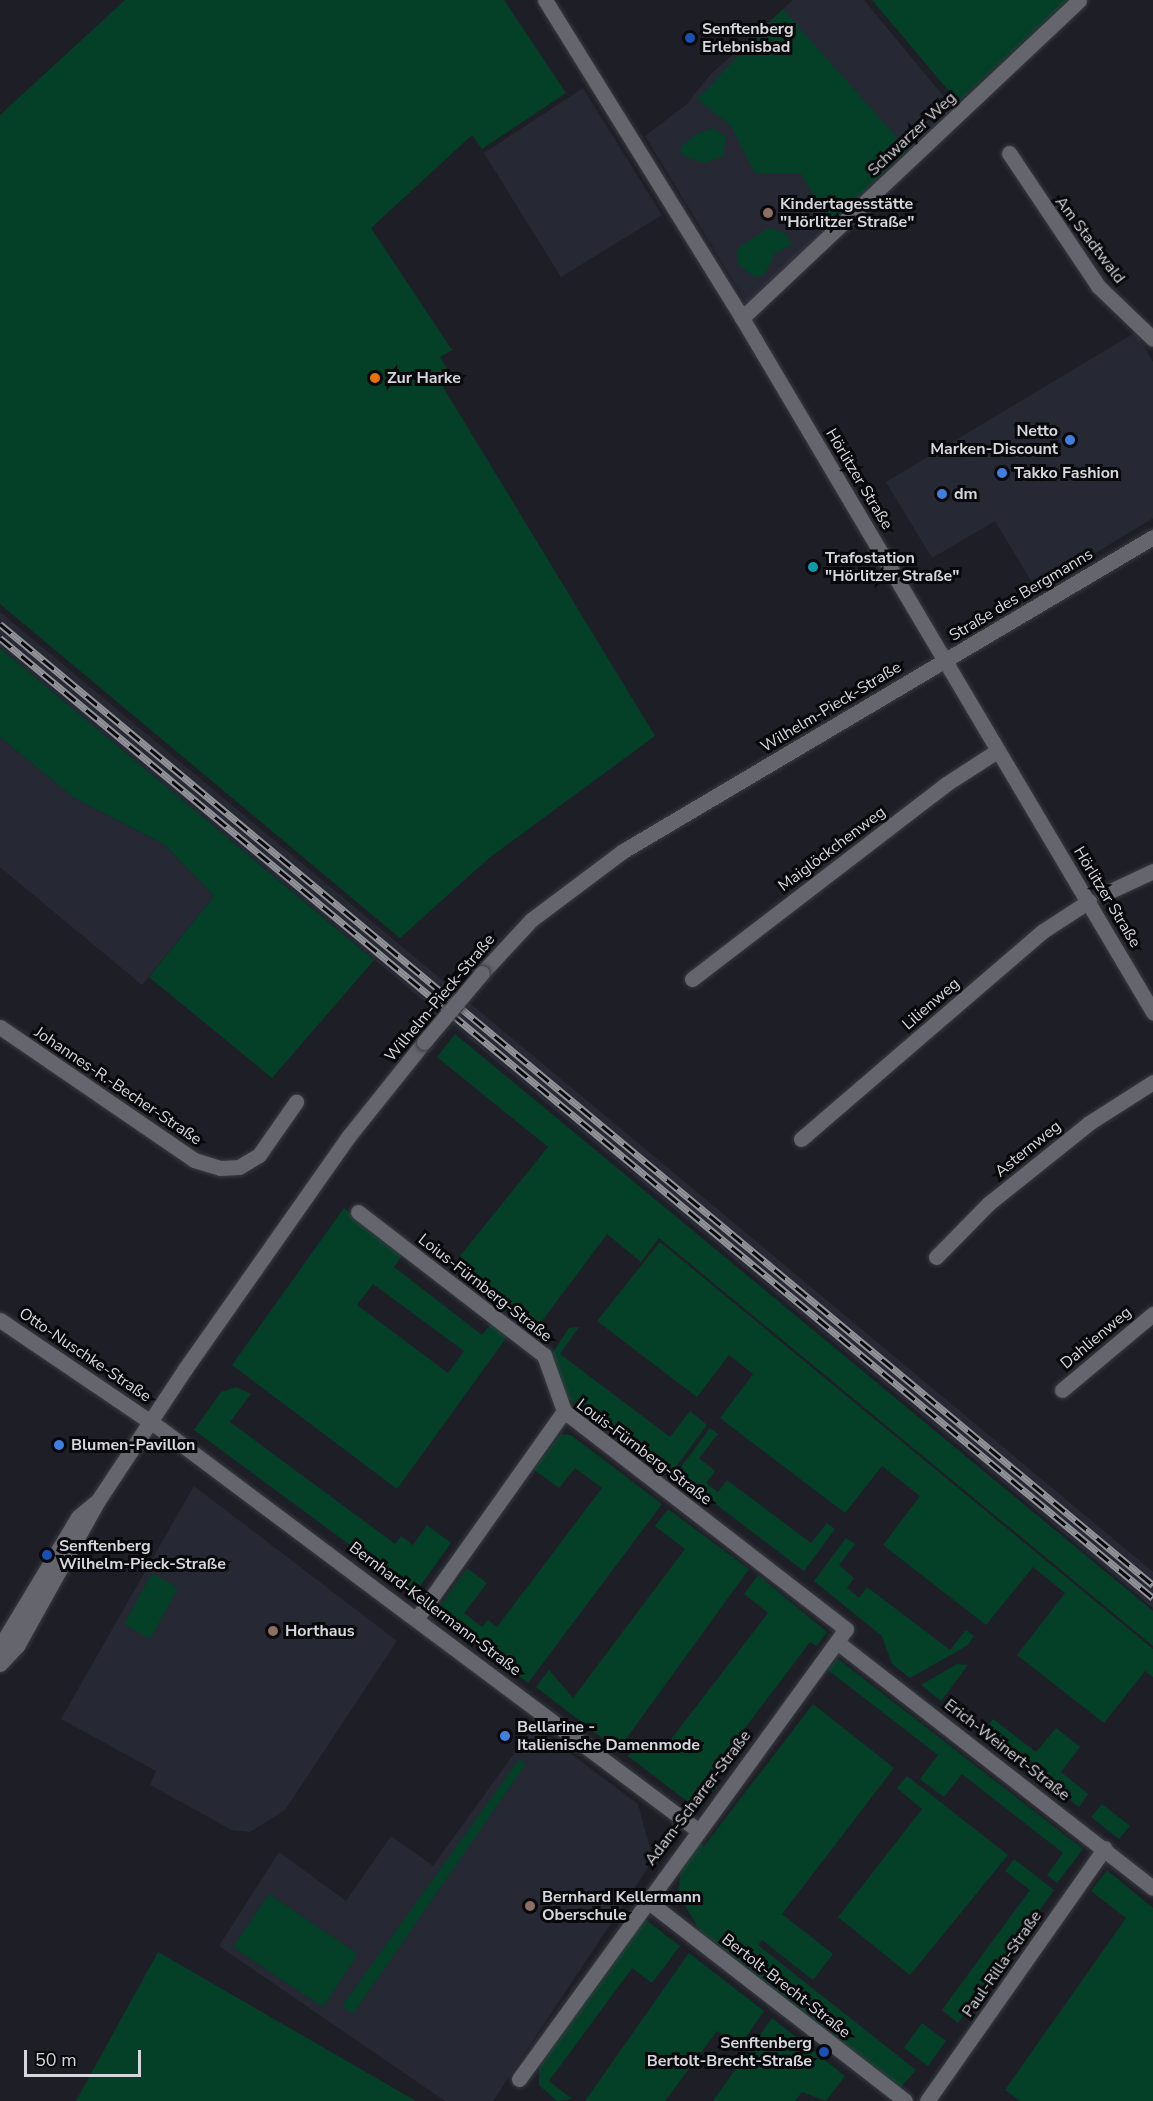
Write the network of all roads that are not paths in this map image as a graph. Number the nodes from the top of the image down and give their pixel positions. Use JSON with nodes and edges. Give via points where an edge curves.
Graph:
{"nodes":[{"id":1,"x":545,"y":0,"type":"edge"},
{"id":2,"x":1079,"y":0,"type":"edge"},
{"id":3,"x":1009,"y":153,"type":"dead end"},
{"id":4,"x":742,"y":318,"type":"junction"},
{"id":5,"x":1153,"y":339,"type":"edge"},
{"id":6,"x":1153,"y":537,"type":"edge"},
{"id":7,"x":1153,"y":548,"type":"edge"},
{"id":8,"x":1115,"y":560,"type":"junction"},
{"id":9,"x":945,"y":660,"type":"junction"},
{"id":10,"x":998,"y":751,"type":"junction"},
{"id":11,"x":1153,"y":870,"type":"edge"},
{"id":12,"x":1104,"y":894,"type":"dead end"},
{"id":13,"x":1089,"y":901,"type":"junction"},
{"id":14,"x":692,"y":979,"type":"dead end"},
{"id":15,"x":1153,"y":1012,"type":"edge"},
{"id":16,"x":0,"y":1027,"type":"edge"},
{"id":17,"x":1153,"y":1082,"type":"edge"},
{"id":18,"x":297,"y":1102,"type":"dead end"},
{"id":19,"x":801,"y":1139,"type":"dead end"},
{"id":20,"x":358,"y":1212,"type":"dead end"},
{"id":21,"x":936,"y":1257,"type":"dead end"},
{"id":22,"x":1153,"y":1314,"type":"edge"},
{"id":23,"x":0,"y":1320,"type":"edge"},
{"id":24,"x":1062,"y":1390,"type":"dead end"},
{"id":25,"x":564,"y":1411,"type":"junction"},
{"id":26,"x":150,"y":1420,"type":"junction"},
{"id":27,"x":417,"y":1618,"type":"junction"},
{"id":28,"x":846,"y":1629,"type":"joint"},
{"id":29,"x":837,"y":1642,"type":"junction"},
{"id":30,"x":1,"y":1661,"type":"edge"},
{"id":31,"x":696,"y":1829,"type":"junction"},
{"id":32,"x":1105,"y":1848,"type":"junction"},
{"id":33,"x":1153,"y":1888,"type":"edge"},
{"id":34,"x":645,"y":1899,"type":"junction"},
{"id":35,"x":519,"y":2079,"type":"dead end"},
{"id":36,"x":905,"y":2101,"type":"edge"},
{"id":37,"x":927,"y":2101,"type":"edge"}],
"edges":[{"from":1,"to":4,"type":"street","name":"Hörlitzer Straße"},
{"from":2,"to":4,"type":"street","name":"Schwarzer Weg"},
{"from":3,"to":5,"type":"street","name":"Am Stadtwald","via":[[1098,286]]},
{"from":4,"to":9,"type":"street","name":"Hörlitzer Straße"},
{"from":6,"to":8,"type":"street","name":"Straße des Bergmanns"},
{"from":7,"to":8,"type":"street","name":"Straße des Bergmanns"},
{"from":8,"to":9,"type":"street","name":"Straße des Bergmanns"},
{"from":9,"to":10,"type":"street","name":"Hörlitzer Straße"},
{"from":9,"to":26,"type":"street","name":"Wilhelm-Pieck-Straße","bridge":true,"via":[[623,851],[531,920],[482,973],[348,1137]]},
{"from":10,"to":13,"type":"street","name":"Hörlitzer Straße"},
{"from":10,"to":14,"type":"street","name":"Maiglöckchenweg","via":[[946,784]]},
{"from":11,"to":12,"type":"street"},
{"from":13,"to":15,"type":"street","name":"Hörlitzer Straße"},
{"from":13,"to":19,"type":"street","name":"Lilienweg","via":[[1043,931]]},
{"from":16,"to":18,"type":"street","name":"Johannes-R.-Becher-Straße","via":[[194,1160],[220,1168],[239,1167],[259,1155]]},
{"from":17,"to":21,"type":"street","name":"Asternweg","via":[[1089,1123],[988,1204]]},
{"from":20,"to":25,"type":"street","name":"Loius-Fürnberg-Straße","via":[[544,1355]]},
{"from":22,"to":24,"type":"street","name":"Dahlienweg"},
{"from":23,"to":26,"type":"street","name":"Otto-Nuschke-Straße"},
{"from":25,"to":27,"type":"street","name":"Louis-Fürnberg-Straße"},
{"from":25,"to":28,"type":"street","name":"Louis-Fürnberg-Straße"},
{"from":26,"to":27,"type":"street","name":"Bernhard-Kellermann-Straße"},
{"from":26,"to":30,"type":"street","name":"Wilhelm-Pieck-Straße","via":[[97,1502],[17,1646]]},
{"from":27,"to":31,"type":"street","name":"Bernhard-Kellermann-Straße"},
{"from":28,"to":29,"type":"street","name":"Adam-Scharrer-Straße"},
{"from":29,"to":31,"type":"street","name":"Adam-Scharrer-Straße"},
{"from":29,"to":32,"type":"street","name":"Erich-Weinert-Straße"},
{"from":31,"to":34,"type":"street","name":"Adam-Scharrer-Straße"},
{"from":32,"to":33,"type":"street","name":"Erich-Weinert-Straße"},
{"from":32,"to":37,"type":"street","name":"Paul-Rilla-Straße"},
{"from":34,"to":35,"type":"street","name":"Adam-Scharrer-Straße"},
{"from":34,"to":36,"type":"street","name":"Bertolt-Brecht-Straße"}]}
